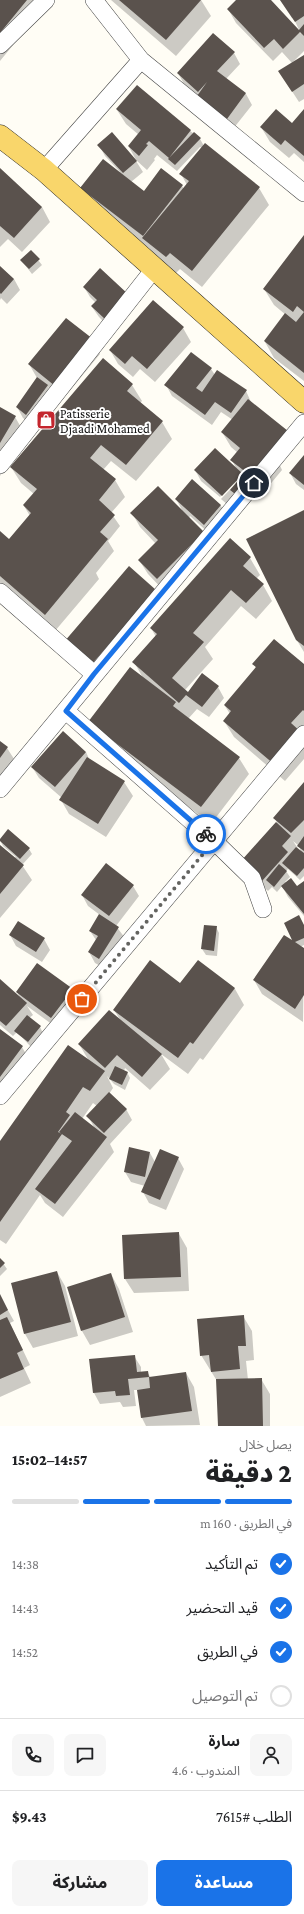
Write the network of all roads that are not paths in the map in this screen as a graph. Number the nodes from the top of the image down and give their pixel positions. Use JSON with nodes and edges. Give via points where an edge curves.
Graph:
{"nodes":[{"id":1,"x":46,"y":0,"type":"edge"},
{"id":2,"x":94,"y":0,"type":"edge"},
{"id":3,"x":0,"y":45,"type":"edge"},
{"id":4,"x":141,"y":60,"type":"junction"},
{"id":5,"x":0,"y":136,"type":"edge"},
{"id":6,"x":44,"y":170,"type":"junction"},
{"id":7,"x":304,"y":193,"type":"edge"},
{"id":8,"x":154,"y":269,"type":"junction"},
{"id":9,"x":304,"y":402,"type":"edge"},
{"id":10,"x":304,"y":423,"type":"edge"},
{"id":11,"x":0,"y":466,"type":"edge"},
{"id":12,"x":0,"y":592,"type":"edge"},
{"id":13,"x":94,"y":674,"type":"junction"},
{"id":14,"x":66,"y":711,"type":"junction"},
{"id":15,"x":304,"y":734,"type":"edge"},
{"id":16,"x":0,"y":789,"type":"edge"},
{"id":17,"x":214,"y":841,"type":"junction"},
{"id":18,"x":263,"y":909,"type":"dead end"},
{"id":19,"x":0,"y":1096,"type":"edge"}],
"edges":[{"from":1,"to":3,"type":"street"},
{"from":2,"to":4,"type":"street"},
{"from":4,"to":6,"type":"street"},
{"from":4,"to":7,"type":"street"},
{"from":5,"to":6,"type":"main road"},
{"from":6,"to":8,"type":"main road"},
{"from":8,"to":9,"type":"main road"},
{"from":8,"to":11,"type":"street"},
{"from":10,"to":13,"type":"street"},
{"from":12,"to":13,"type":"street"},
{"from":13,"to":14,"type":"street"},
{"from":14,"to":16,"type":"street"},
{"from":14,"to":17,"type":"street"},
{"from":15,"to":17,"type":"street"},
{"from":17,"to":18,"type":"street","via":[[252,878]]},
{"from":17,"to":19,"type":"street"}]}
